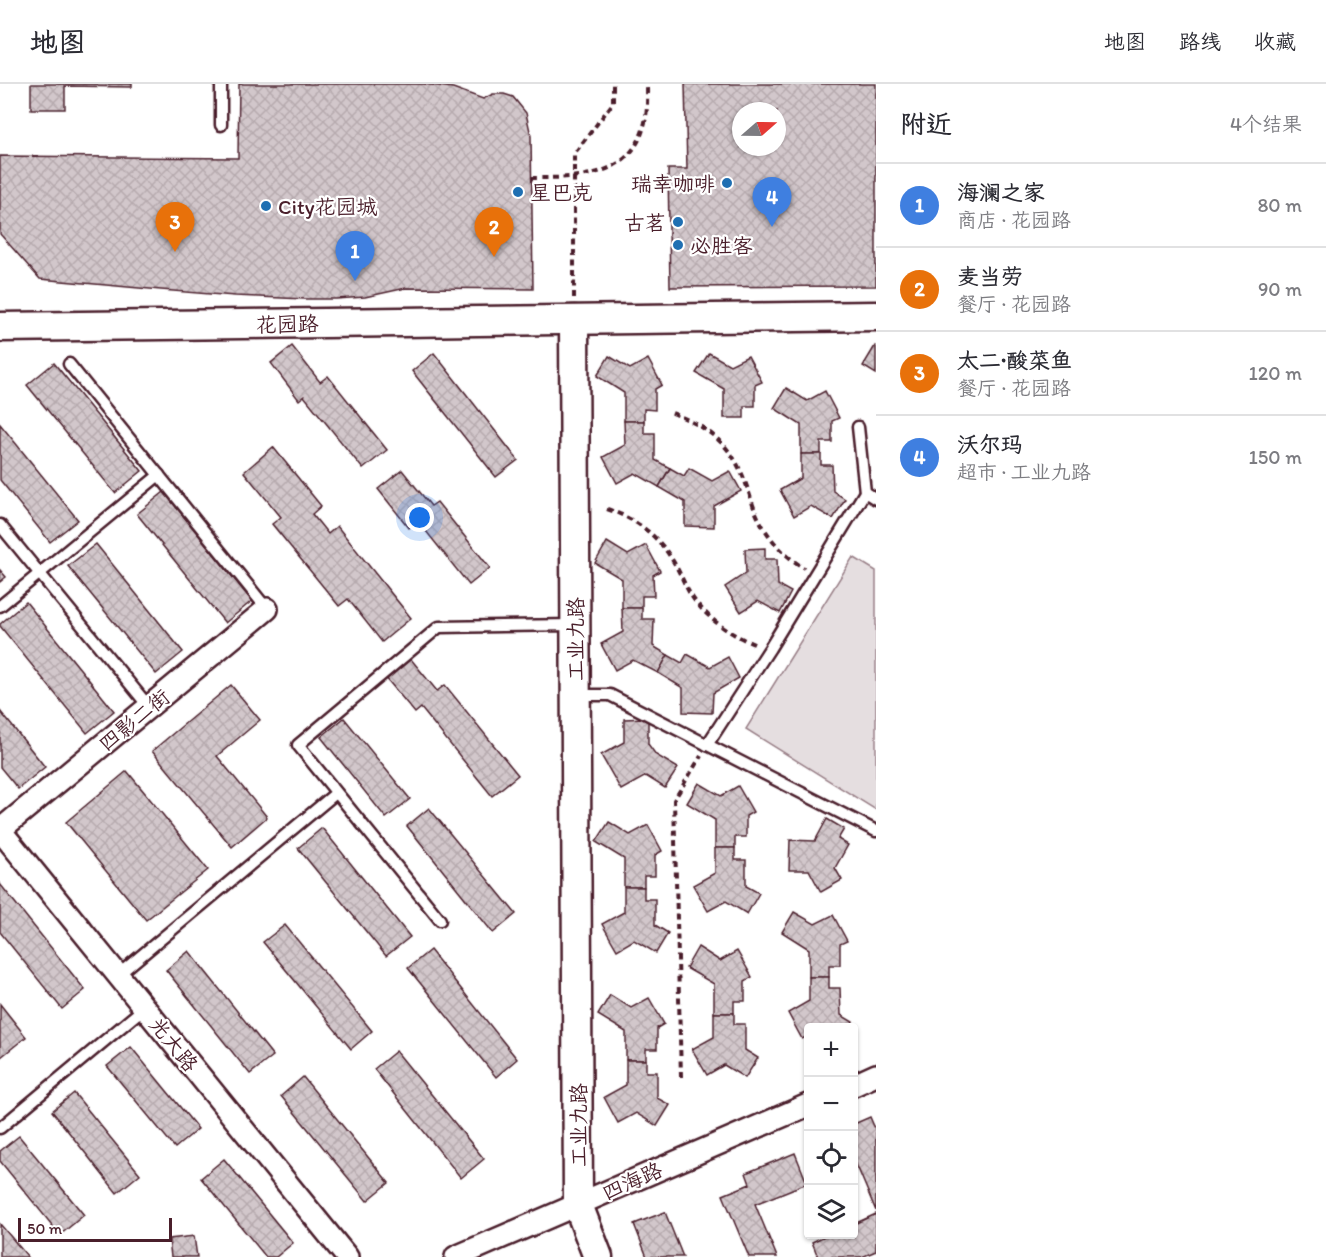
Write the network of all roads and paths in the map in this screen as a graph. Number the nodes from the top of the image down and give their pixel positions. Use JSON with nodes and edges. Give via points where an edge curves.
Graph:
{"nodes":[{"id":1,"x":221,"y":84,"type":"edge"},
{"id":2,"x":613,"y":84,"type":"edge"},
{"id":3,"x":647,"y":84,"type":"edge"},
{"id":4,"x":221,"y":125,"type":"dead end"},
{"id":5,"x":531,"y":178,"type":"dead end"},
{"id":6,"x":876,"y":316,"type":"edge"},
{"id":7,"x":574,"y":320,"type":"junction"},
{"id":8,"x":0,"y":327,"type":"edge"},
{"id":9,"x":69,"y":364,"type":"dead end"},
{"id":10,"x":672,"y":413,"type":"dead end"},
{"id":11,"x":858,"y":427,"type":"dead end"},
{"id":12,"x":159,"y":475,"type":"junction"},
{"id":13,"x":866,"y":492,"type":"junction"},
{"id":14,"x":876,"y":499,"type":"edge"},
{"id":15,"x":607,"y":509,"type":"dead end"},
{"id":16,"x":0,"y":525,"type":"edge"},
{"id":17,"x":39,"y":573,"type":"junction"},
{"id":18,"x":815,"y":574,"type":"junction"},
{"id":19,"x":0,"y":606,"type":"edge"},
{"id":20,"x":267,"y":609,"type":"joint"},
{"id":21,"x":575,"y":625,"type":"junction"},
{"id":22,"x":770,"y":648,"type":"junction"},
{"id":23,"x":575,"y":694,"type":"junction"},
{"id":24,"x":149,"y":707,"type":"junction"},
{"id":25,"x":707,"y":745,"type":"junction"},
{"id":26,"x":336,"y":793,"type":"junction"},
{"id":27,"x":0,"y":830,"type":"edge"},
{"id":28,"x":876,"y":831,"type":"edge"},
{"id":29,"x":440,"y":920,"type":"dead end"},
{"id":30,"x":118,"y":975,"type":"junction"},
{"id":31,"x":144,"y":1008,"type":"junction"},
{"id":32,"x":876,"y":1075,"type":"edge"},
{"id":33,"x":681,"y":1077,"type":"dead end"},
{"id":34,"x":858,"y":1083,"type":"edge"},
{"id":35,"x":804,"y":1106,"type":"edge"},
{"id":36,"x":0,"y":1128,"type":"edge"},
{"id":37,"x":578,"y":1205,"type":"junction"},
{"id":38,"x":347,"y":1257,"type":"edge"},
{"id":39,"x":456,"y":1257,"type":"edge"},
{"id":40,"x":598,"y":1257,"type":"edge"}],
"edges":[{"from":1,"to":4,"type":"lane"},
{"from":2,"to":7,"type":"path","via":[[613,102],[574,154]]},
{"from":3,"to":5,"type":"path","bridge":true,"via":[[644,126],[638,142],[618,163],[580,177]]},
{"from":6,"to":7,"type":"street"},
{"from":7,"to":8,"type":"street","name":"花园路"},
{"from":7,"to":21,"type":"street","name":"工业九路"},
{"from":9,"to":12,"type":"lane"},
{"from":10,"to":18,"type":"path","via":[[702,426],[726,447],[736,460],[768,534],[789,557]]},
{"from":11,"to":13,"type":"lane"},
{"from":12,"to":17,"type":"lane"},
{"from":12,"to":20,"type":"lane"},
{"from":13,"to":14,"type":"lane"},
{"from":13,"to":18,"type":"lane"},
{"from":15,"to":22,"type":"path","via":[[637,522],[662,544],[693,598],[714,621],[740,639]]},
{"from":16,"to":17,"type":"lane"},
{"from":17,"to":19,"type":"lane"},
{"from":17,"to":24,"type":"lane"},
{"from":18,"to":22,"type":"lane"},
{"from":20,"to":24,"type":"street","name":"四影二街"},
{"from":21,"to":23,"type":"street","name":"工业九路"},
{"from":21,"to":26,"type":"lane","via":[[439,627],[298,745]]},
{"from":22,"to":25,"type":"lane"},
{"from":23,"to":25,"type":"lane","via":[[610,695]]},
{"from":23,"to":37,"type":"street","name":"工业九路"},
{"from":24,"to":27,"type":"street","name":"四影二街"},
{"from":25,"to":28,"type":"lane"},
{"from":25,"to":33,"type":"path","via":[[674,800]]},
{"from":26,"to":29,"type":"lane"},
{"from":26,"to":30,"type":"lane"},
{"from":27,"to":30,"type":"street","name":"光大路"},
{"from":30,"to":31,"type":"street","name":"光大路"},
{"from":31,"to":36,"type":"lane"},
{"from":31,"to":38,"type":"street","name":"光大路"},
{"from":32,"to":34,"type":"street"},
{"from":35,"to":37,"type":"street","name":"四海路"},
{"from":37,"to":39,"type":"street","name":"四海路"},
{"from":37,"to":40,"type":"street","name":"工业九路"}]}
